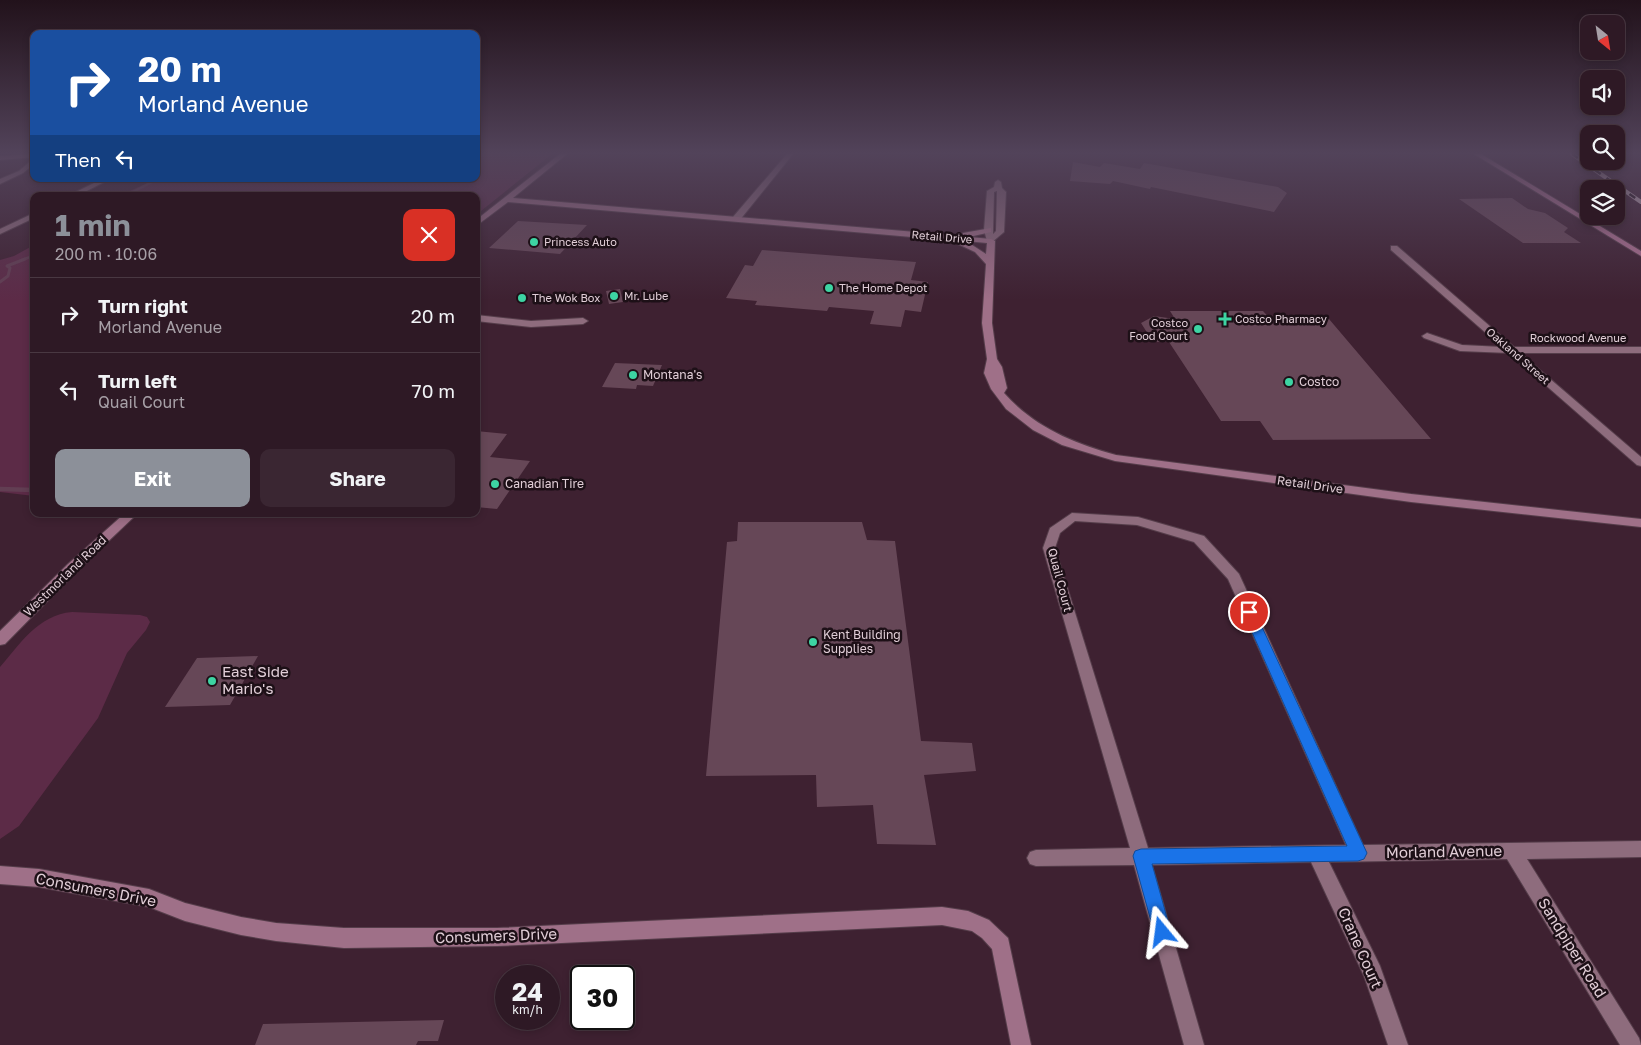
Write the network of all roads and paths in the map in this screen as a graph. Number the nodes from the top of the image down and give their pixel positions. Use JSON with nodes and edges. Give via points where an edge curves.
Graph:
{"nodes":[{"id":1,"x":503,"y":203,"type":"edge"},
{"id":2,"x":542,"y":203,"type":"edge"},
{"id":3,"x":553,"y":203,"type":"edge"},
{"id":4,"x":749,"y":203,"type":"edge"},
{"id":5,"x":990,"y":203,"type":"edge"},
{"id":6,"x":1001,"y":203,"type":"edge"},
{"id":7,"x":1557,"y":203,"type":"edge"},
{"id":8,"x":558,"y":204,"type":"junction"},
{"id":9,"x":30,"y":217,"type":"edge"},
{"id":10,"x":736,"y":219,"type":"junction"},
{"id":11,"x":480,"y":221,"type":"edge"},
{"id":12,"x":480,"y":222,"type":"edge"},
{"id":13,"x":988,"y":230,"type":"junction"},
{"id":14,"x":0,"y":232,"type":"edge"},
{"id":15,"x":942,"y":237,"type":"junction"},
{"id":16,"x":991,"y":240,"type":"junction"},
{"id":17,"x":1394,"y":248,"type":"dead end"},
{"id":18,"x":1641,"y":254,"type":"edge"},
{"id":19,"x":990,"y":264,"type":"junction"},
{"id":20,"x":480,"y":318,"type":"edge"},
{"id":21,"x":583,"y":321,"type":"dead end"},
{"id":22,"x":1427,"y":336,"type":"dead end"},
{"id":23,"x":1512,"y":350,"type":"junction"},
{"id":24,"x":1641,"y":350,"type":"edge"},
{"id":25,"x":1641,"y":463,"type":"edge"},
{"id":26,"x":128,"y":517,"type":"edge"},
{"id":27,"x":1641,"y":523,"type":"edge"},
{"id":28,"x":0,"y":640,"type":"edge"},
{"id":29,"x":1641,"y":849,"type":"edge"},
{"id":30,"x":1512,"y":851,"type":"junction"},
{"id":31,"x":1358,"y":853,"type":"junction"},
{"id":32,"x":1316,"y":854,"type":"junction"},
{"id":33,"x":1141,"y":856,"type":"junction"},
{"id":34,"x":1036,"y":858,"type":"dead end"},
{"id":35,"x":0,"y":875,"type":"edge"},
{"id":36,"x":1021,"y":1045,"type":"edge"},
{"id":37,"x":1194,"y":1045,"type":"edge"},
{"id":38,"x":1398,"y":1045,"type":"edge"},
{"id":39,"x":1632,"y":1045,"type":"edge"}],
"edges":[{"from":1,"to":11,"type":"street"},
{"from":2,"to":8,"type":"street","name":"Retail Drive"},
{"from":3,"to":8,"type":"street"},
{"from":4,"to":10,"type":"street"},
{"from":5,"to":13,"type":"street"},
{"from":6,"to":16,"type":"street","via":[[1000,232]]},
{"from":7,"to":18,"type":"main road"},
{"from":8,"to":10,"type":"street","name":"Retail Drive"},
{"from":8,"to":12,"type":"street","via":[[508,210]]},
{"from":9,"to":14,"type":"street"},
{"from":10,"to":15,"type":"street","name":"Retail Drive"},
{"from":13,"to":15,"type":"street"},
{"from":13,"to":16,"type":"street"},
{"from":15,"to":16,"type":"street","name":"Retail Drive"},
{"from":15,"to":19,"type":"street","via":[[972,246]]},
{"from":16,"to":19,"type":"street","name":"Retail Drive"},
{"from":17,"to":23,"type":"street","name":"Oakland Street"},
{"from":19,"to":27,"type":"street","name":"Retail Drive","via":[[987,323],[992,359],[988,367],[993,388],[1022,418],[1071,446],[1115,458],[1411,498]]},
{"from":20,"to":21,"type":"street","via":[[531,324]]},
{"from":22,"to":23,"type":"street","name":"Rockwood Avenue","via":[[1466,349]]},
{"from":23,"to":24,"type":"street","name":"Rockwood Avenue"},
{"from":23,"to":25,"type":"street","name":"Oakland Street"},
{"from":26,"to":28,"type":"street","name":"Westmorland Road"},
{"from":29,"to":30,"type":"street","name":"Morland Avenue"},
{"from":30,"to":31,"type":"street","name":"Morland Avenue"},
{"from":30,"to":39,"type":"street","name":"Sandpiper Road"},
{"from":31,"to":32,"type":"street","name":"Morland Avenue"},
{"from":31,"to":33,"type":"street","name":"Quail Court","via":[[1234,577],[1199,539],[1138,521],[1072,517],[1054,531],[1049,548]]},
{"from":32,"to":33,"type":"street","name":"Morland Avenue"},
{"from":32,"to":38,"type":"street","name":"Crane Court","via":[[1373,973]]},
{"from":33,"to":34,"type":"street","name":"Morland Avenue"},
{"from":33,"to":37,"type":"street"},
{"from":35,"to":36,"type":"street","name":"Consumers Drive","via":[[39,878],[149,898],[186,912],[241,926],[344,938],[497,936],[942,916],[969,920],[994,934],[1001,946]]}]}
